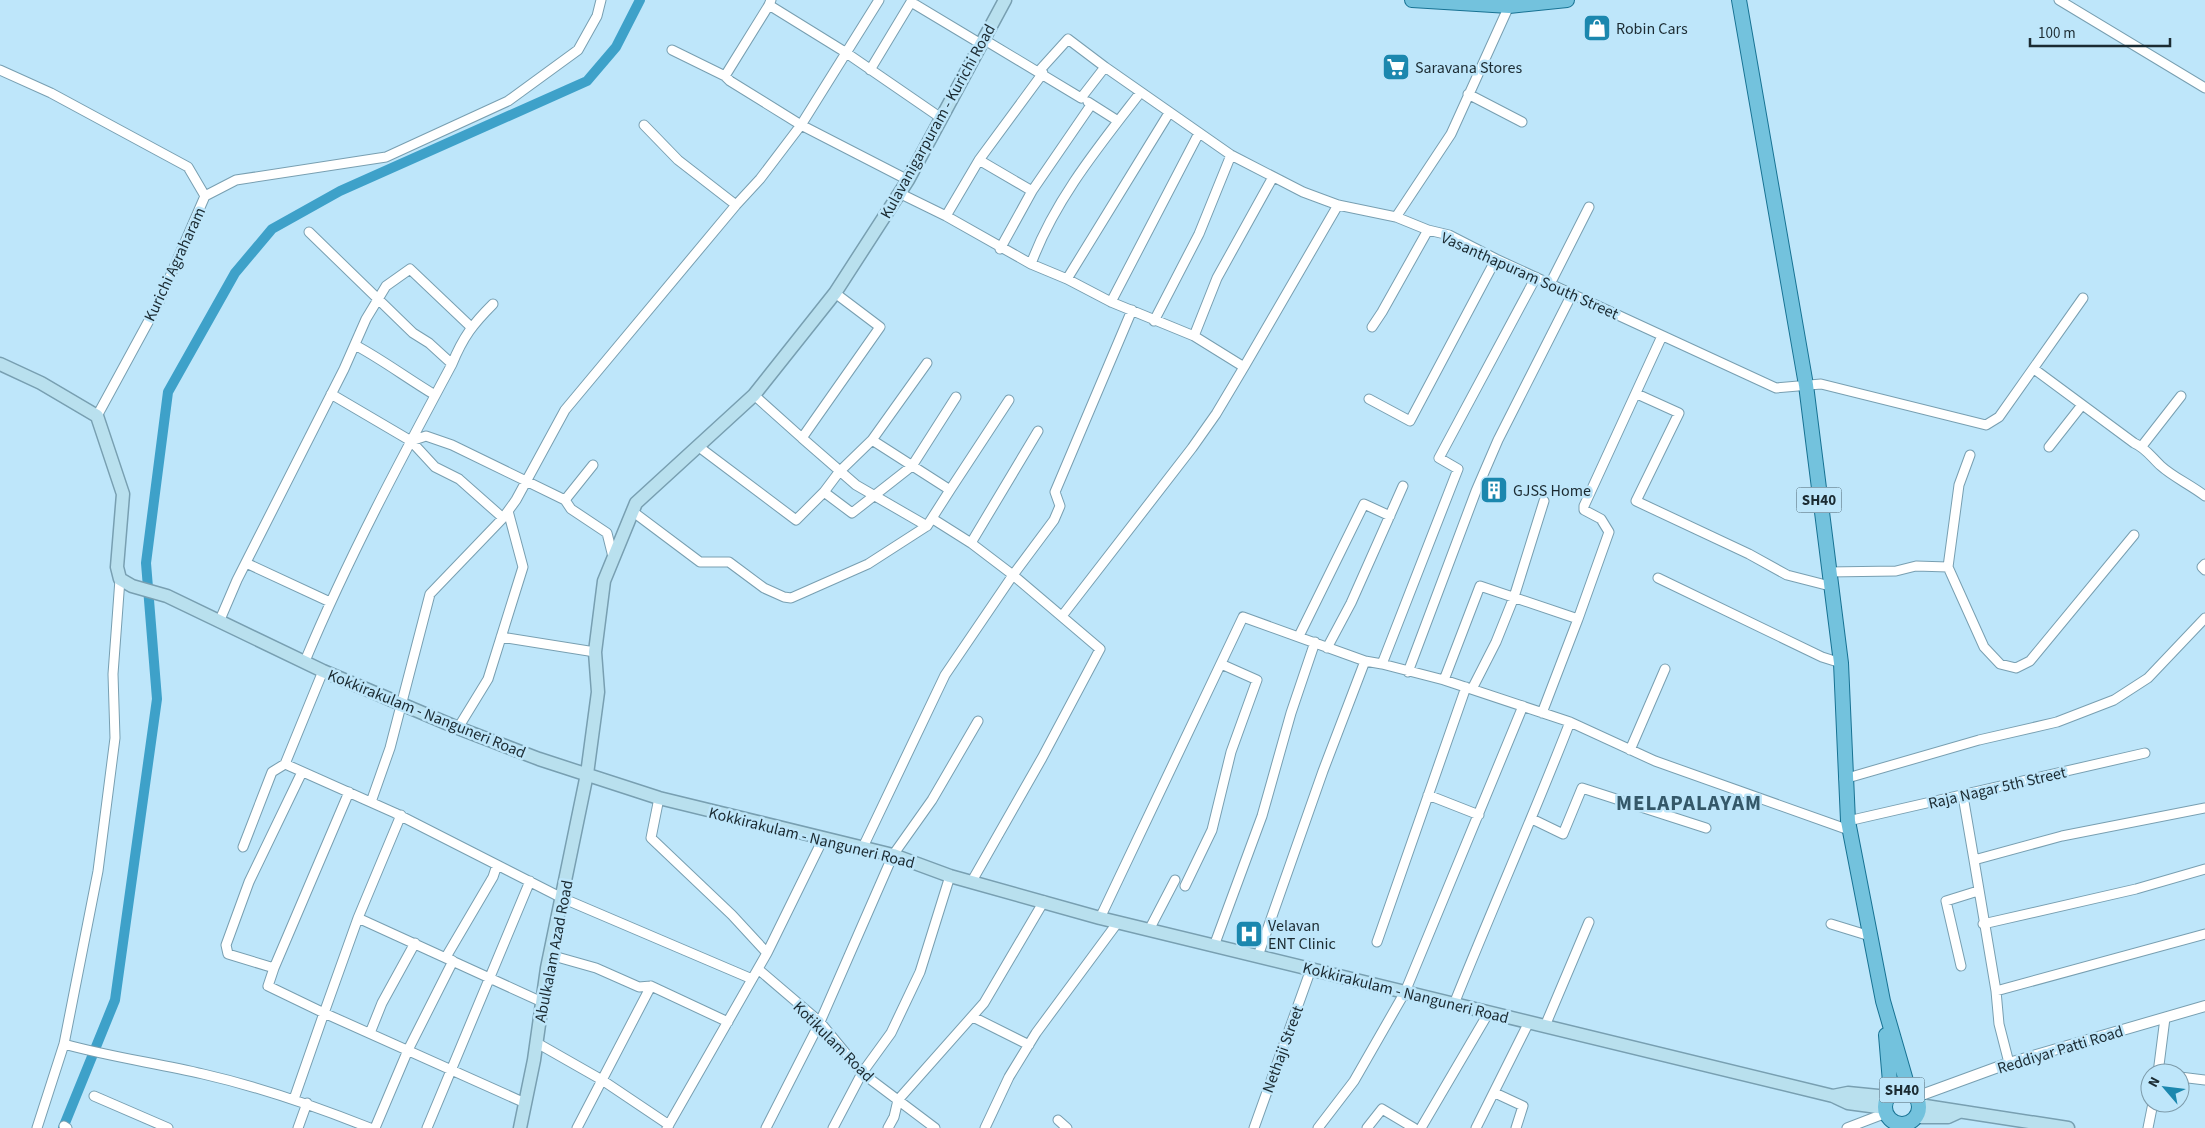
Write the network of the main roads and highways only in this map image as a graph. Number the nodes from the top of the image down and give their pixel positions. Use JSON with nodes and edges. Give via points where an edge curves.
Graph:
{"nodes":[{"id":1,"x":1005,"y":0,"type":"edge"},
{"id":2,"x":1412,"y":0,"type":"edge"},
{"id":3,"x":1567,"y":0,"type":"edge"},
{"id":4,"x":1739,"y":0,"type":"edge"},
{"id":5,"x":0,"y":364,"type":"edge"},
{"id":6,"x":587,"y":774,"type":"junction"},
{"id":7,"x":1883,"y":1002,"type":"junction"},
{"id":8,"x":1888,"y":1103,"type":"junction"},
{"id":9,"x":1914,"y":1110,"type":"edge"},
{"id":10,"x":2028,"y":1125,"type":"edge"},
{"id":11,"x":1898,"y":1126,"type":"edge"},
{"id":12,"x":520,"y":1128,"type":"edge"},
{"id":13,"x":2068,"y":1128,"type":"edge"}],
"edges":[{"from":1,"to":6,"type":"main road","name":"Kulavanigarpuram - Kurichi Road","via":[[908,180],[835,293],[754,394],[636,503],[604,581],[595,652],[598,692]]},
{"from":2,"to":3,"type":"main road","via":[[1509,6]]},
{"from":4,"to":7,"type":"main road","number":"SH40","via":[[1806,385],[1841,663],[1844,779],[1849,825]]},
{"from":5,"to":6,"type":"main road","name":"Kokkirakulam - Nanguneri Road","via":[[41,382],[97,416],[123,494],[117,567],[120,579],[132,586],[167,596],[306,660],[323,671],[458,728]]},
{"from":6,"to":8,"type":"main road","name":"Kokkirakulam - Nanguneri Road","via":[[659,798],[893,855],[950,876],[1100,918],[1833,1096],[1848,1103]]},
{"from":6,"to":12,"type":"main road","name":"Abulkalam Azad Road","via":[[550,955]]},
{"from":7,"to":8,"type":"main road"},
{"from":7,"to":9,"type":"main road","number":"SH40"},
{"from":8,"to":9,"type":"main road","number":"SH40","via":[[1898,1090]]},
{"from":8,"to":11,"type":"main road","number":"SH40","via":[[1889,1118]]},
{"from":9,"to":10,"type":"main road","via":[[1949,1108]]},
{"from":9,"to":11,"type":"main road","number":"SH40"},
{"from":10,"to":13,"type":"main road"}]}
